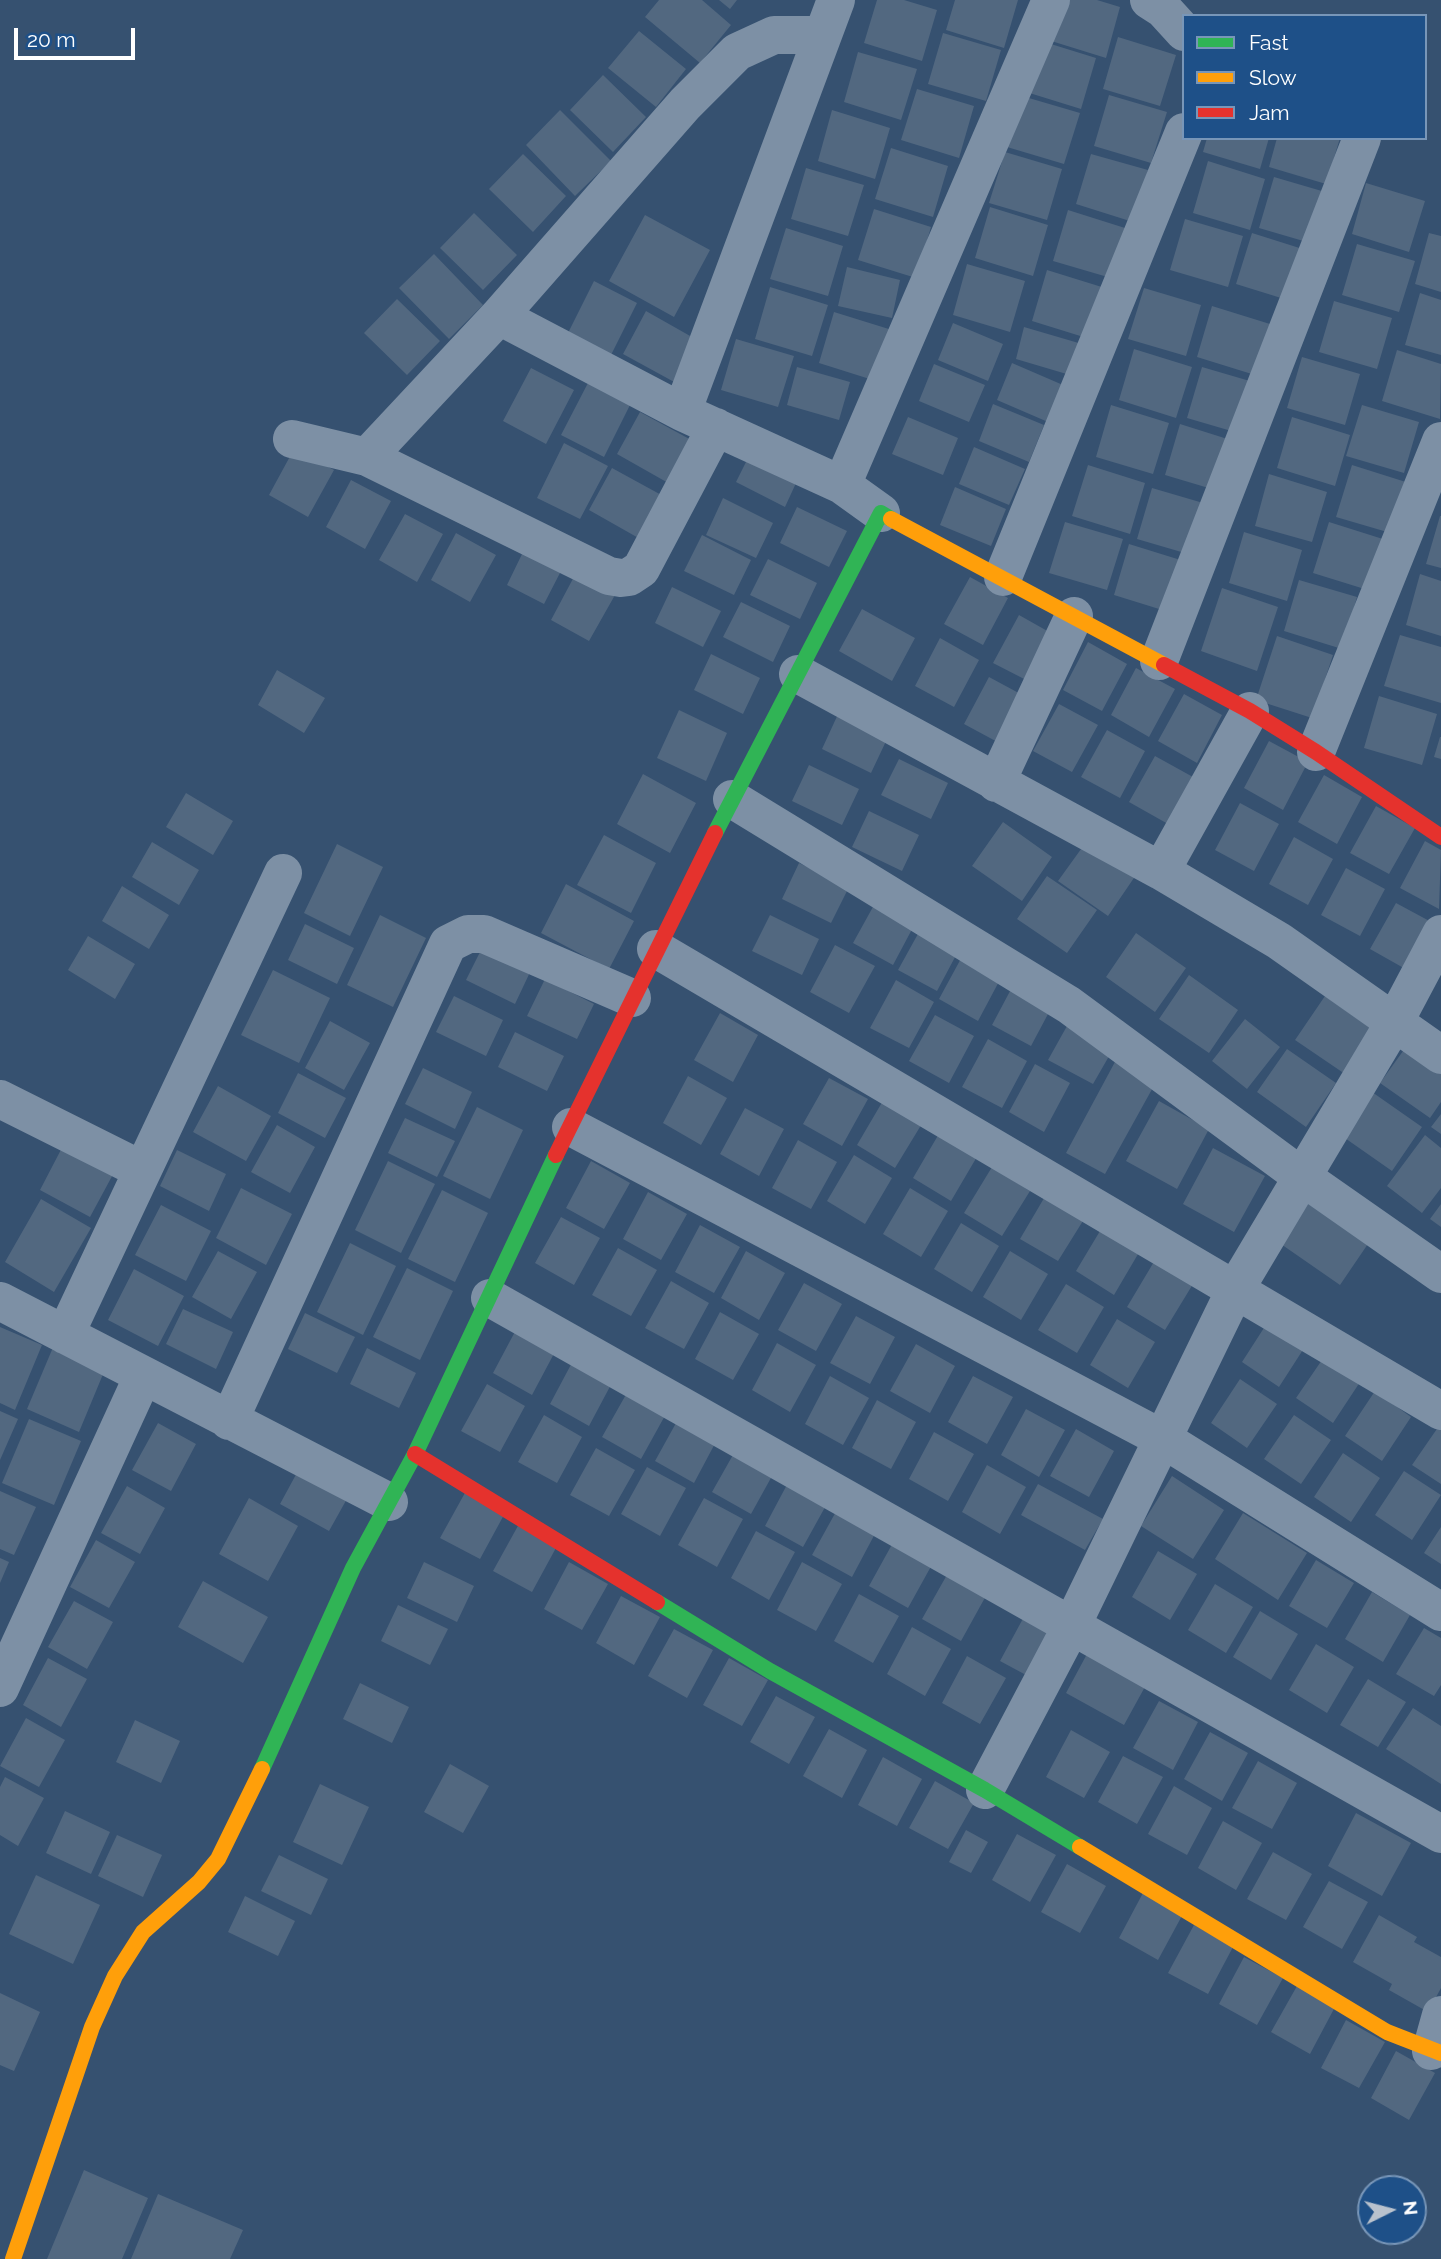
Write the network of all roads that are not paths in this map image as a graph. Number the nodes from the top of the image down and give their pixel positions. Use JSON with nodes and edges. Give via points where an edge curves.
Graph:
{"nodes":[{"id":1,"x":836,"y":0,"type":"edge"},
{"id":2,"x":1051,"y":0,"type":"edge"},
{"id":3,"x":822,"y":35,"type":"junction"},
{"id":4,"x":1182,"y":137,"type":"edge"},
{"id":5,"x":1361,"y":140,"type":"edge"},
{"id":6,"x":499,"y":316,"type":"junction"},
{"id":7,"x":699,"y":419,"type":"junction"},
{"id":8,"x":292,"y":439,"type":"dead end"},
{"id":9,"x":1441,"y":441,"type":"edge"},
{"id":10,"x":366,"y":457,"type":"junction"},
{"id":11,"x":842,"y":485,"type":"junction"},
{"id":12,"x":881,"y":513,"type":"junction"},
{"id":13,"x":1003,"y":577,"type":"junction"},
{"id":14,"x":1074,"y":616,"type":"junction"},
{"id":15,"x":1159,"y":661,"type":"junction"},
{"id":16,"x":797,"y":674,"type":"junction"},
{"id":17,"x":1250,"y":711,"type":"junction"},
{"id":18,"x":1316,"y":752,"type":"junction"},
{"id":19,"x":996,"y":783,"type":"junction"},
{"id":20,"x":732,"y":799,"type":"junction"},
{"id":21,"x":1441,"y":837,"type":"edge"},
{"id":22,"x":1161,"y":871,"type":"junction"},
{"id":23,"x":283,"y":873,"type":"dead end"},
{"id":24,"x":1441,"y":934,"type":"edge"},
{"id":25,"x":656,"y":949,"type":"junction"},
{"id":26,"x":632,"y":998,"type":"junction"},
{"id":27,"x":1394,"y":1023,"type":"junction"},
{"id":28,"x":1441,"y":1055,"type":"edge"},
{"id":29,"x":0,"y":1099,"type":"edge"},
{"id":30,"x":571,"y":1127,"type":"junction"},
{"id":31,"x":142,"y":1170,"type":"junction"},
{"id":32,"x":1301,"y":1176,"type":"junction"},
{"id":33,"x":1441,"y":1274,"type":"edge"},
{"id":34,"x":1236,"y":1289,"type":"junction"},
{"id":35,"x":490,"y":1298,"type":"junction"},
{"id":36,"x":0,"y":1301,"type":"edge"},
{"id":37,"x":65,"y":1335,"type":"junction"},
{"id":38,"x":143,"y":1376,"type":"junction"},
{"id":39,"x":1441,"y":1411,"type":"edge"},
{"id":40,"x":229,"y":1421,"type":"junction"},
{"id":41,"x":1163,"y":1439,"type":"junction"},
{"id":42,"x":415,"y":1454,"type":"junction"},
{"id":43,"x":389,"y":1503,"type":"junction"},
{"id":44,"x":1441,"y":1612,"type":"edge"},
{"id":45,"x":1072,"y":1625,"type":"junction"},
{"id":46,"x":0,"y":1688,"type":"edge"},
{"id":47,"x":985,"y":1790,"type":"junction"},
{"id":48,"x":1441,"y":1834,"type":"edge"},
{"id":49,"x":1438,"y":2040,"type":"edge"},
{"id":50,"x":13,"y":2259,"type":"edge"}],
"edges":[{"from":1,"to":3,"type":"street"},
{"from":2,"to":11,"type":"street"},
{"from":3,"to":6,"type":"street","via":[[774,35],[737,52],[685,104]]},
{"from":3,"to":7,"type":"street"},
{"from":4,"to":13,"type":"street"},
{"from":5,"to":15,"type":"street"},
{"from":6,"to":7,"type":"street"},
{"from":6,"to":10,"type":"street"},
{"from":7,"to":10,"type":"street","via":[[641,569],[621,578]]},
{"from":7,"to":11,"type":"street"},
{"from":8,"to":10,"type":"street"},
{"from":9,"to":18,"type":"street"},
{"from":11,"to":12,"type":"street"},
{"from":12,"to":13,"type":"street"},
{"from":12,"to":16,"type":"street"},
{"from":13,"to":14,"type":"street"},
{"from":14,"to":15,"type":"street"},
{"from":14,"to":19,"type":"street"},
{"from":15,"to":17,"type":"street"},
{"from":16,"to":19,"type":"street"},
{"from":16,"to":20,"type":"street"},
{"from":17,"to":18,"type":"street"},
{"from":17,"to":22,"type":"street"},
{"from":18,"to":21,"type":"street"},
{"from":19,"to":22,"type":"street"},
{"from":20,"to":25,"type":"street"},
{"from":20,"to":32,"type":"street","via":[[1069,1005]]},
{"from":22,"to":27,"type":"street","via":[[1279,941]]},
{"from":23,"to":31,"type":"street"},
{"from":24,"to":27,"type":"street"},
{"from":25,"to":26,"type":"street"},
{"from":25,"to":34,"type":"street"},
{"from":26,"to":30,"type":"street"},
{"from":26,"to":40,"type":"street","via":[[484,934],[468,934],[448,943]]},
{"from":27,"to":28,"type":"street"},
{"from":27,"to":32,"type":"street"},
{"from":29,"to":31,"type":"street"},
{"from":30,"to":35,"type":"street"},
{"from":30,"to":41,"type":"street"},
{"from":31,"to":37,"type":"street"},
{"from":32,"to":33,"type":"street"},
{"from":32,"to":34,"type":"street"},
{"from":34,"to":39,"type":"street"},
{"from":34,"to":41,"type":"street"},
{"from":35,"to":42,"type":"street"},
{"from":35,"to":45,"type":"street"},
{"from":36,"to":37,"type":"street"},
{"from":37,"to":38,"type":"street"},
{"from":38,"to":40,"type":"street"},
{"from":38,"to":46,"type":"street"},
{"from":40,"to":43,"type":"street"},
{"from":41,"to":44,"type":"street"},
{"from":41,"to":45,"type":"street"},
{"from":42,"to":43,"type":"street"},
{"from":42,"to":47,"type":"street","via":[[770,1671]]},
{"from":43,"to":50,"type":"street","via":[[353,1569],[218,1859],[144,1932],[115,1976],[92,2027]]},
{"from":45,"to":47,"type":"street"},
{"from":45,"to":48,"type":"street"},
{"from":47,"to":49,"type":"street","via":[[1387,2032]]}]}
